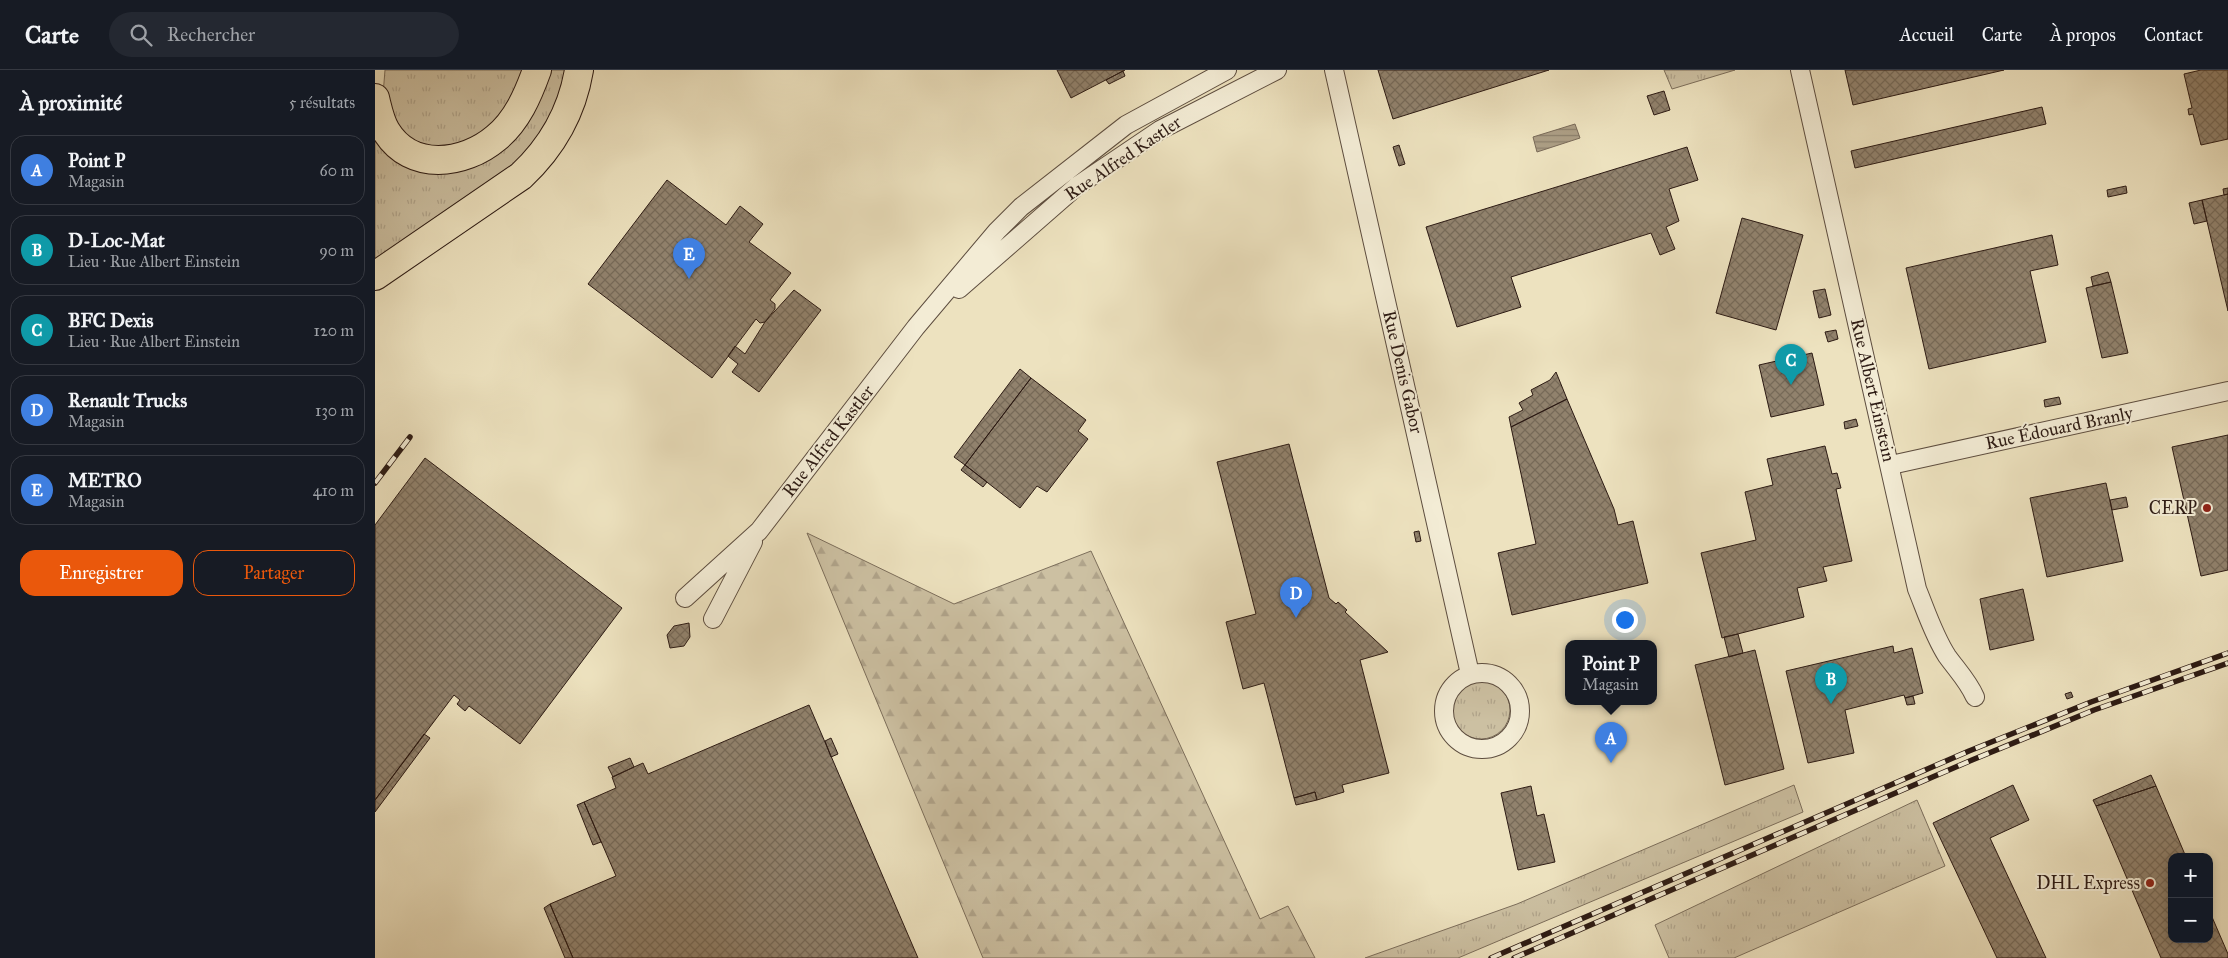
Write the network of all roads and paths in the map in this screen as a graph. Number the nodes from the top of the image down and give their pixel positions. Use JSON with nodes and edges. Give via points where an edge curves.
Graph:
{"nodes":[{"id":1,"x":537,"y":70,"type":"edge"},
{"id":2,"x":579,"y":70,"type":"edge"},
{"id":3,"x":1227,"y":70,"type":"edge"},
{"id":4,"x":1277,"y":70,"type":"edge"},
{"id":5,"x":1334,"y":70,"type":"edge"},
{"id":6,"x":1800,"y":70,"type":"edge"},
{"id":7,"x":375,"y":98,"type":"edge"},
{"id":8,"x":375,"y":276,"type":"edge"},
{"id":9,"x":916,"y":327,"type":"junction"},
{"id":10,"x":2228,"y":391,"type":"edge"},
{"id":11,"x":1891,"y":466,"type":"junction"},
{"id":12,"x":759,"y":531,"type":"junction"},
{"id":13,"x":685,"y":598,"type":"dead end"},
{"id":14,"x":713,"y":620,"type":"dead end"},
{"id":15,"x":1471,"y":674,"type":"junction"},
{"id":16,"x":1975,"y":697,"type":"dead end"}],
"edges":[{"from":1,"to":7,"type":"main road","via":[[525,99],[508,126],[481,149],[455,160],[426,160],[398,144],[386,132]]},
{"from":2,"to":8,"type":"main road","via":[[564,120],[539,160],[521,176]]},
{"from":3,"to":9,"type":"street","name":"Rue Alfred Kastler","via":[[1126,125],[1021,207]]},
{"from":4,"to":9,"type":"street","name":"Rue Alfred Kastler","via":[[1160,130],[1077,186]]},
{"from":5,"to":15,"type":"street","name":"Rue Denis Gabor"},
{"from":6,"to":11,"type":"street","name":"Rue Albert Einstein"},
{"from":9,"to":12,"type":"street","name":"Rue Alfred Kastler"},
{"from":10,"to":11,"type":"street","name":"Rue Édouard Branly"},
{"from":11,"to":16,"type":"street","name":"Rue Albert Einstein","via":[[1917,588],[1947,655],[1968,681]]},
{"from":12,"to":13,"type":"street","name":"Rue Alfred Kastler"},
{"from":12,"to":14,"type":"street","name":"Rue Alfred Kastler"},
{"from":15,"to":15,"type":"street","via":[[1449,690],[1444,702],[1445,722],[1455,739],[1466,746],[1479,750],[1493,748],[1514,733],[1519,721],[1517,696],[1503,678],[1492,674]]}]}
